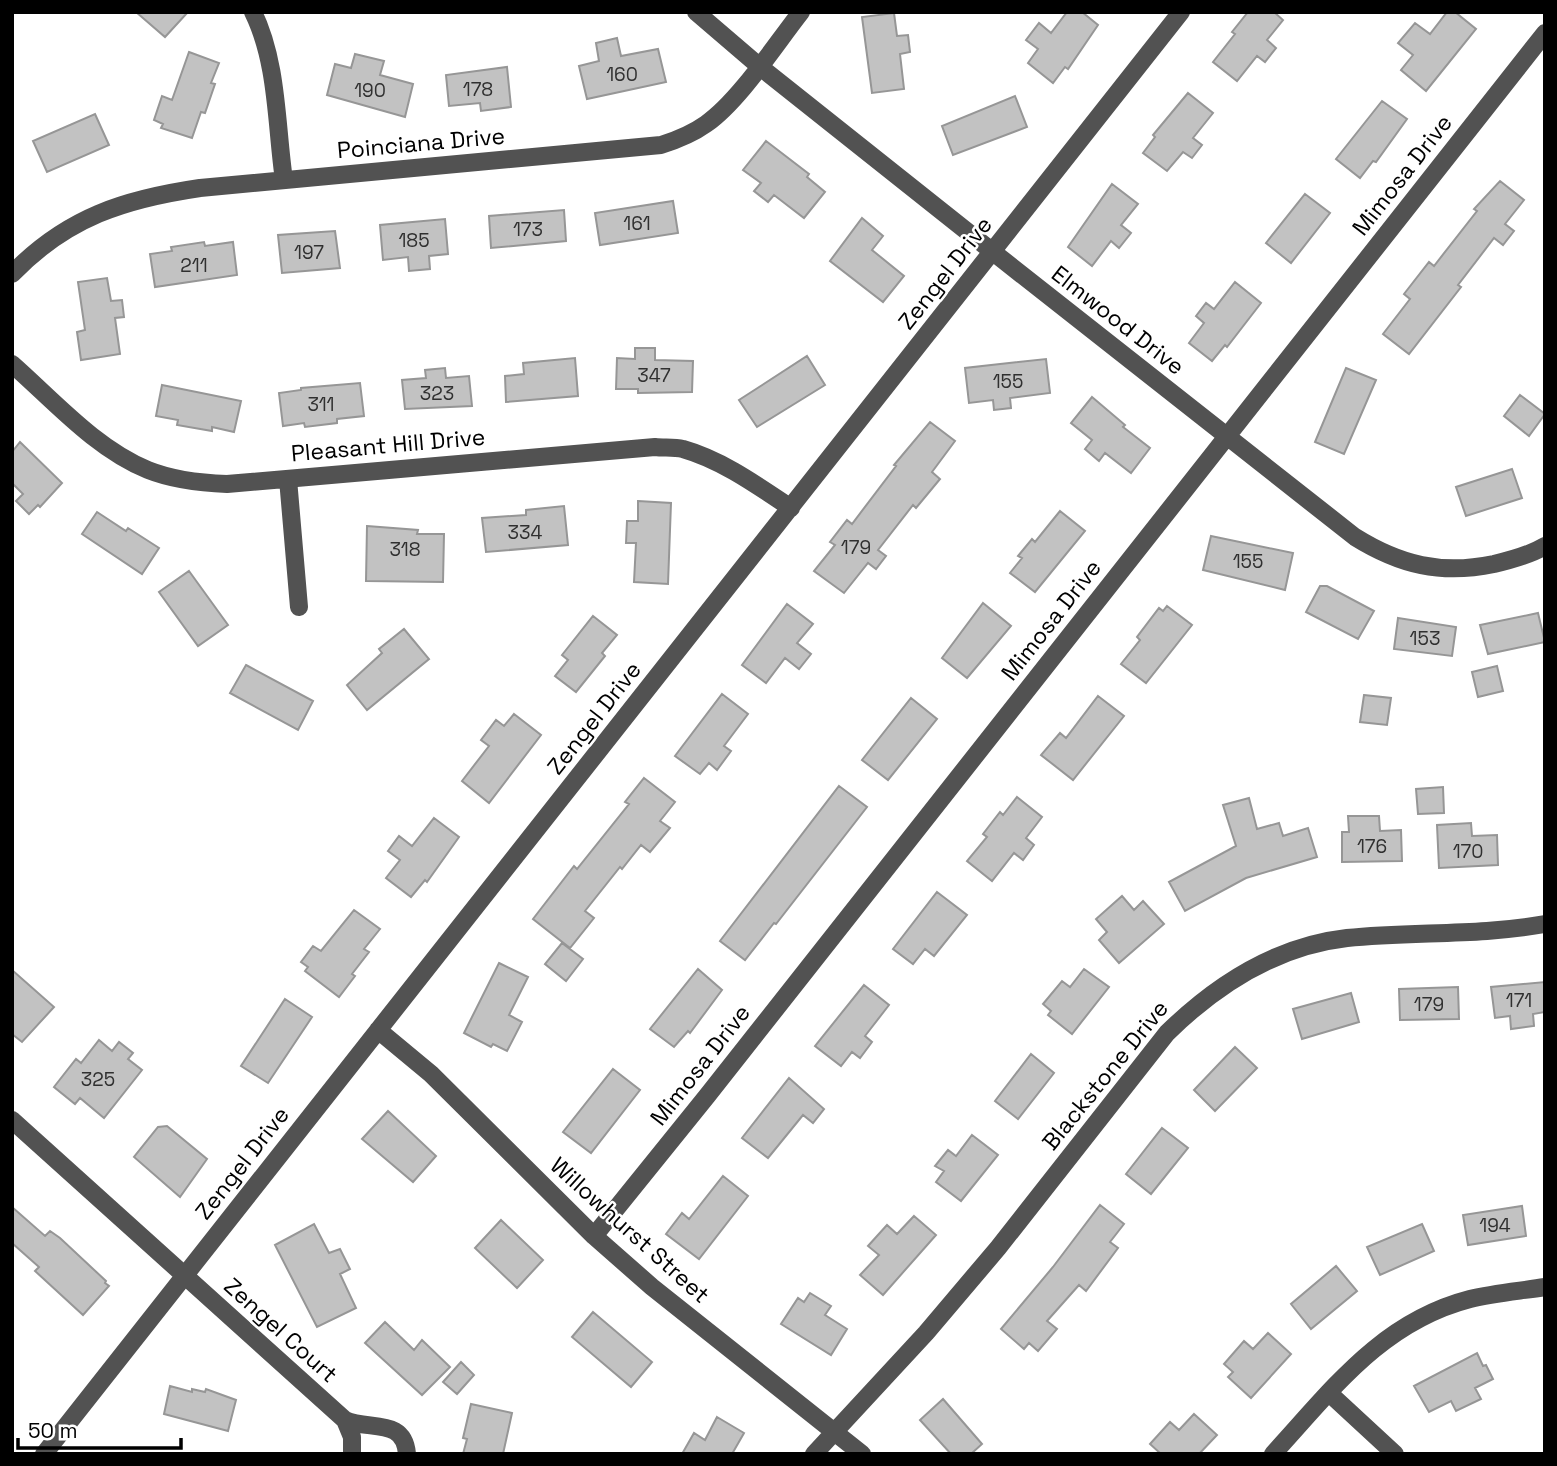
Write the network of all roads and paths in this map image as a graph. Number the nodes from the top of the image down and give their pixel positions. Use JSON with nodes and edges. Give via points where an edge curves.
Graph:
{"nodes":[{"id":1,"x":253,"y":12,"type":"edge"},
{"id":2,"x":696,"y":12,"type":"edge"},
{"id":3,"x":802,"y":12,"type":"edge"},
{"id":4,"x":1181,"y":12,"type":"edge"},
{"id":5,"x":1545,"y":33,"type":"edge"},
{"id":6,"x":759,"y":66,"type":"junction"},
{"id":7,"x":284,"y":180,"type":"junction"},
{"id":8,"x":993,"y":253,"type":"junction"},
{"id":9,"x":12,"y":274,"type":"edge"},
{"id":10,"x":12,"y":364,"type":"edge"},
{"id":11,"x":1227,"y":438,"type":"junction"},
{"id":12,"x":288,"y":479,"type":"junction"},
{"id":13,"x":791,"y":508,"type":"junction"},
{"id":14,"x":1545,"y":546,"type":"edge"},
{"id":15,"x":299,"y":607,"type":"dead end"},
{"id":16,"x":1545,"y":924,"type":"edge"},
{"id":17,"x":378,"y":1030,"type":"junction"},
{"id":18,"x":12,"y":1120,"type":"edge"},
{"id":19,"x":594,"y":1236,"type":"junction"},
{"id":20,"x":185,"y":1275,"type":"junction"},
{"id":21,"x":1545,"y":1287,"type":"edge"},
{"id":22,"x":1329,"y":1393,"type":"junction"},
{"id":23,"x":345,"y":1420,"type":"junction"},
{"id":24,"x":834,"y":1432,"type":"junction"},
{"id":25,"x":44,"y":1454,"type":"edge"},
{"id":26,"x":352,"y":1454,"type":"edge"},
{"id":27,"x":407,"y":1454,"type":"edge"},
{"id":28,"x":814,"y":1454,"type":"edge"},
{"id":29,"x":862,"y":1454,"type":"edge"},
{"id":30,"x":1273,"y":1454,"type":"edge"},
{"id":31,"x":1395,"y":1454,"type":"edge"}],
"edges":[{"from":1,"to":7,"type":"street","via":[[269,56]]},
{"from":2,"to":6,"type":"street","name":"Elmwood Drive"},
{"from":3,"to":6,"type":"street","name":"Poinciana Drive"},
{"from":4,"to":8,"type":"street","name":"Zengel Drive"},
{"from":5,"to":11,"type":"street","name":"Mimosa Drive"},
{"from":6,"to":7,"type":"street","name":"Poinciana Drive","via":[[705,125],[662,145]]},
{"from":6,"to":8,"type":"street","name":"Elmwood Drive"},
{"from":7,"to":9,"type":"street","name":"Poinciana Drive","via":[[188,189],[115,206],[52,239]]},
{"from":8,"to":11,"type":"street","name":"Elmwood Drive"},
{"from":8,"to":13,"type":"street","name":"Zengel Drive"},
{"from":10,"to":12,"type":"street","name":"Pleasant Hill Drive","via":[[88,432],[146,469],[197,482]]},
{"from":11,"to":14,"type":"street","name":"Elmwood Drive","via":[[1343,530],[1405,562],[1440,569],[1474,568],[1512,560]]},
{"from":11,"to":19,"type":"street","name":"Mimosa Drive"},
{"from":12,"to":13,"type":"street","name":"Pleasant Hill Drive","via":[[613,450],[682,449],[752,482]]},
{"from":12,"to":15,"type":"street"},
{"from":13,"to":17,"type":"street","name":"Zengel Drive"},
{"from":16,"to":24,"type":"street","name":"Blackstone Drive","via":[[1486,933],[1335,940],[1278,956],[1217,988],[1167,1033],[998,1248]]},
{"from":17,"to":19,"type":"street","name":"Willowhurst Street","via":[[431,1074]]},
{"from":17,"to":20,"type":"street","name":"Zengel Drive"},
{"from":18,"to":20,"type":"street","name":"Zengel Court"},
{"from":19,"to":24,"type":"street","name":"Willowhurst Street"},
{"from":20,"to":23,"type":"street","name":"Zengel Court"},
{"from":20,"to":25,"type":"street","name":"Zengel Drive"},
{"from":21,"to":22,"type":"street","via":[[1470,1299],[1430,1313],[1363,1356]]},
{"from":22,"to":30,"type":"street"},
{"from":22,"to":31,"type":"street"},
{"from":23,"to":26,"type":"street"},
{"from":23,"to":27,"type":"street","via":[[397,1432],[405,1441]]},
{"from":24,"to":28,"type":"street","name":"Blackstone Drive"},
{"from":24,"to":29,"type":"street","name":"Willowhurst Street"}]}
